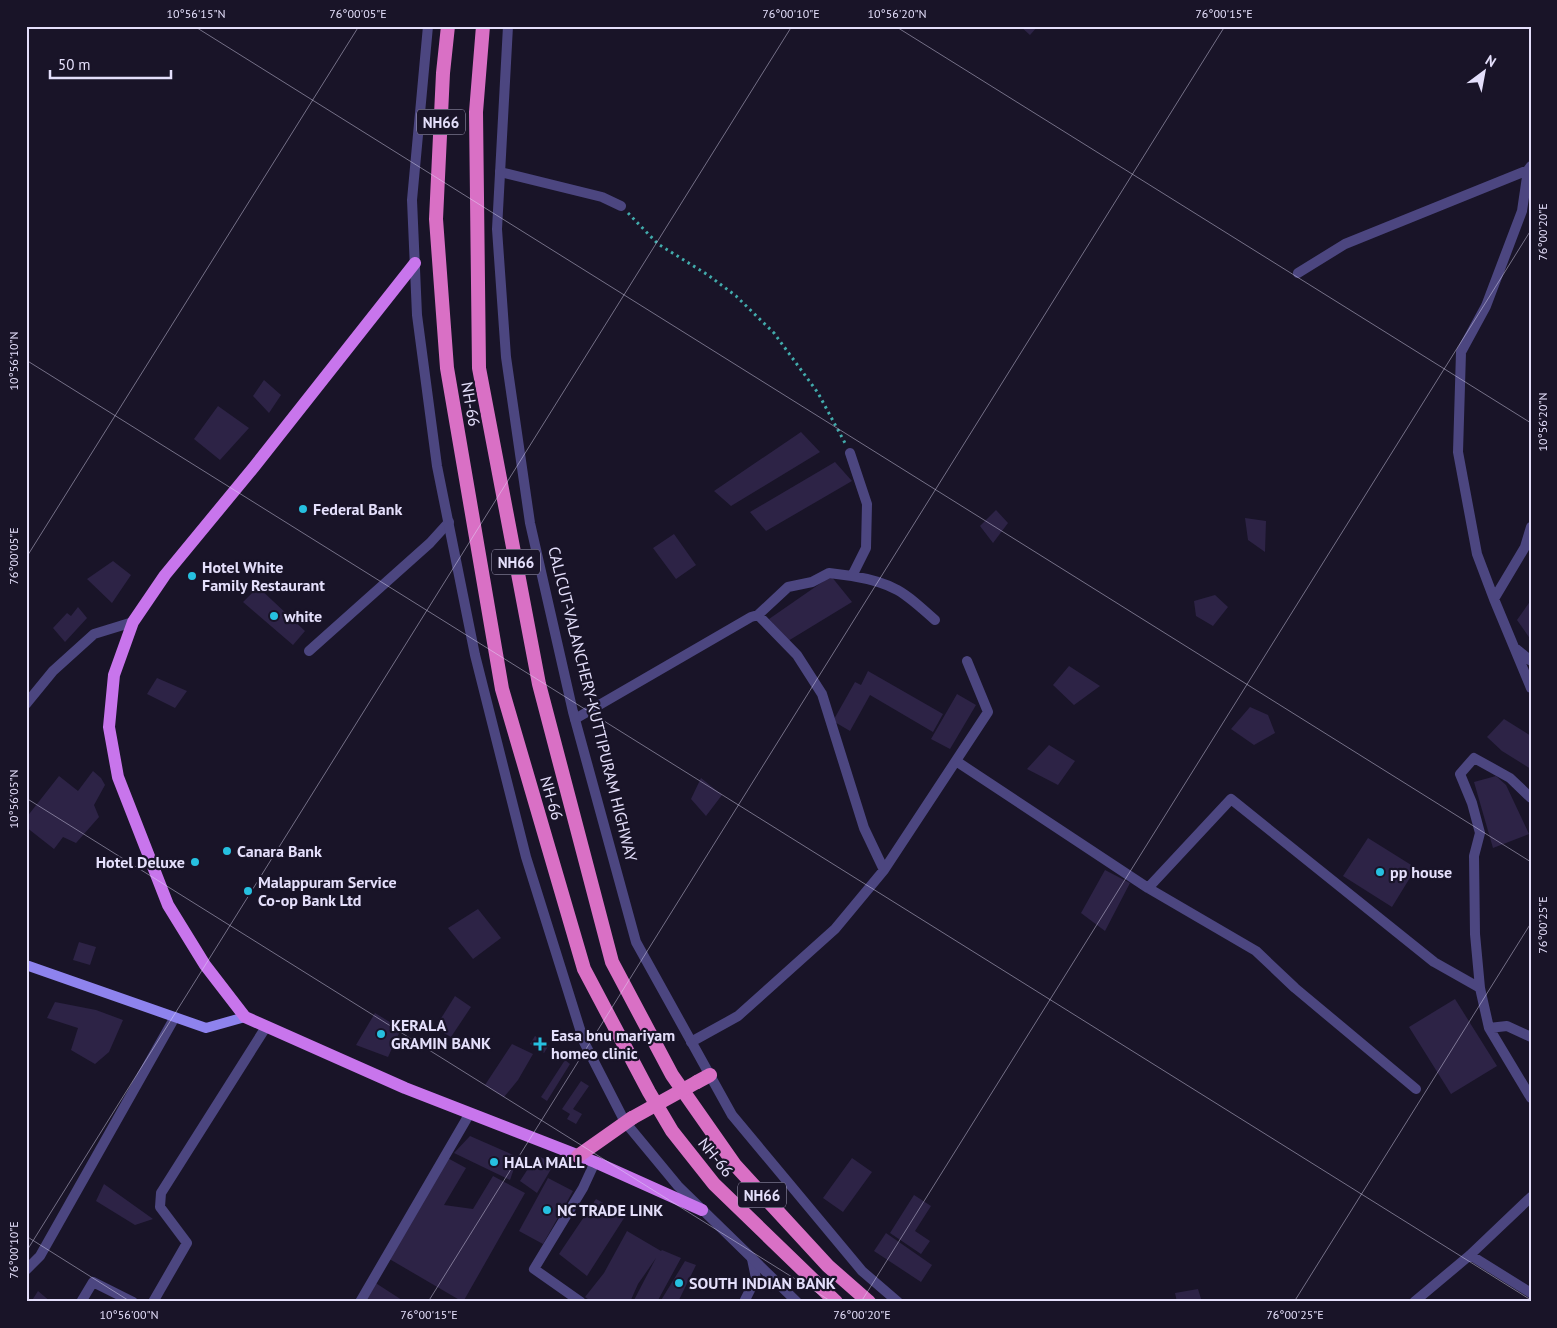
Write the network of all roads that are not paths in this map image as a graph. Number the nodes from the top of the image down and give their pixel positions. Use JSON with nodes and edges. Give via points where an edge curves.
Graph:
{"nodes":[{"id":1,"x":428,"y":26,"type":"edge"},
{"id":2,"x":448,"y":26,"type":"edge"},
{"id":3,"x":483,"y":26,"type":"edge"},
{"id":4,"x":508,"y":26,"type":"edge"},
{"id":5,"x":1529,"y":168,"type":"edge"},
{"id":6,"x":500,"y":172,"type":"junction"},
{"id":7,"x":621,"y":206,"type":"road end"},
{"id":8,"x":415,"y":263,"type":"junction"},
{"id":9,"x":1298,"y":273,"type":"dead end"},
{"id":10,"x":850,"y":452,"type":"road end"},
{"id":11,"x":449,"y":522,"type":"junction"},
{"id":12,"x":1531,"y":527,"type":"edge"},
{"id":13,"x":852,"y":576,"type":"junction"},
{"id":14,"x":1494,"y":599,"type":"junction"},
{"id":15,"x":758,"y":615,"type":"junction"},
{"id":16,"x":934,"y":620,"type":"dead end"},
{"id":17,"x":133,"y":622,"type":"junction"},
{"id":18,"x":1513,"y":647,"type":"junction"},
{"id":19,"x":310,"y":651,"type":"dead end"},
{"id":20,"x":967,"y":661,"type":"dead end"},
{"id":21,"x":1531,"y":661,"type":"edge"},
{"id":22,"x":1531,"y":688,"type":"edge"},
{"id":23,"x":26,"y":704,"type":"edge"},
{"id":24,"x":575,"y":719,"type":"junction"},
{"id":25,"x":956,"y":760,"type":"junction"},
{"id":26,"x":1531,"y":798,"type":"edge"},
{"id":27,"x":884,"y":870,"type":"junction"},
{"id":28,"x":1148,"y":888,"type":"junction"},
{"id":29,"x":26,"y":965,"type":"edge"},
{"id":30,"x":1480,"y":988,"type":"junction"},
{"id":31,"x":175,"y":1017,"type":"junction"},
{"id":32,"x":245,"y":1017,"type":"junction"},
{"id":33,"x":266,"y":1027,"type":"junction"},
{"id":34,"x":1489,"y":1028,"type":"junction"},
{"id":35,"x":1531,"y":1037,"type":"edge"},
{"id":36,"x":691,"y":1042,"type":"junction"},
{"id":37,"x":710,"y":1075,"type":"junction"},
{"id":38,"x":1416,"y":1089,"type":"dead end"},
{"id":39,"x":1531,"y":1098,"type":"edge"},
{"id":40,"x":470,"y":1113,"type":"junction"},
{"id":41,"x":629,"y":1120,"type":"junction"},
{"id":42,"x":578,"y":1156,"type":"junction"},
{"id":43,"x":595,"y":1162,"type":"junction"},
{"id":44,"x":1531,"y":1197,"type":"edge"},
{"id":45,"x":702,"y":1210,"type":"junction"},
{"id":46,"x":1470,"y":1255,"type":"junction"},
{"id":47,"x":752,"y":1259,"type":"junction"},
{"id":48,"x":26,"y":1270,"type":"edge"},
{"id":49,"x":1531,"y":1293,"type":"edge"},
{"id":50,"x":82,"y":1302,"type":"edge"},
{"id":51,"x":133,"y":1302,"type":"edge"},
{"id":52,"x":153,"y":1302,"type":"edge"},
{"id":53,"x":360,"y":1302,"type":"edge"},
{"id":54,"x":581,"y":1302,"type":"edge"},
{"id":55,"x":744,"y":1302,"type":"edge"},
{"id":56,"x":797,"y":1302,"type":"edge"},
{"id":57,"x":836,"y":1302,"type":"edge"},
{"id":58,"x":869,"y":1302,"type":"edge"},
{"id":59,"x":898,"y":1302,"type":"edge"},
{"id":60,"x":1414,"y":1302,"type":"edge"}],
"edges":[{"from":1,"to":8,"type":"street","number":"NH66","via":[[412,200]]},
{"from":2,"to":57,"type":"highway","name":"NH-66","number":"NH66","via":[[436,218],[447,368],[502,689],[584,969],[672,1131],[714,1184]]},
{"from":3,"to":58,"type":"highway","name":"NH66","number":"NH66","via":[[476,112],[479,368],[539,684],[612,962],[672,1075],[735,1165],[828,1266]]},
{"from":4,"to":6,"type":"street","name":"CALICUT-VALANCHERY-KUTTIPURAM HIGHWAY","number":"NH66"},
{"from":5,"to":9,"type":"street","via":[[1345,244]]},
{"from":5,"to":14,"type":"street","via":[[1522,211],[1486,306],[1461,352],[1458,452],[1477,554]]},
{"from":6,"to":7,"type":"street","via":[[602,196]]},
{"from":6,"to":24,"type":"street","name":"CALICUT-VALANCHERY-KUTTIPURAM HIGHWAY","number":"NH66","via":[[497,229],[506,357],[530,523]]},
{"from":8,"to":11,"type":"street","number":"NH66","via":[[417,315],[437,466]]},
{"from":8,"to":17,"type":"main road","via":[[165,575]]},
{"from":10,"to":13,"type":"street","via":[[867,504],[866,548]]},
{"from":11,"to":19,"type":"street","via":[[430,544]]},
{"from":11,"to":41,"type":"street","number":"NH66","via":[[475,655],[526,857],[584,1042]]},
{"from":12,"to":14,"type":"street","via":[[1525,547]]},
{"from":13,"to":15,"type":"street","via":[[829,573],[812,582],[788,587]]},
{"from":13,"to":16,"type":"street","via":[[880,581],[906,594]]},
{"from":14,"to":18,"type":"street"},
{"from":15,"to":24,"type":"street"},
{"from":15,"to":27,"type":"street","via":[[797,656],[822,694],[864,828]]},
{"from":17,"to":23,"type":"street","via":[[94,634],[53,671]]},
{"from":17,"to":32,"type":"main road","via":[[114,675],[109,727],[118,777],[168,905],[205,966]]},
{"from":18,"to":21,"type":"street"},
{"from":18,"to":22,"type":"street"},
{"from":20,"to":25,"type":"street","via":[[988,712]]},
{"from":24,"to":36,"type":"street","name":"CALICUT-VALANCHERY-KUTTIPURAM HIGHWAY","number":"NH66","via":[[636,942]]},
{"from":25,"to":27,"type":"street"},
{"from":25,"to":28,"type":"street"},
{"from":26,"to":30,"type":"street","via":[[1510,778],[1474,758],[1460,774],[1480,833],[1474,856],[1474,934]]},
{"from":27,"to":36,"type":"street","via":[[835,929],[738,1016]]},
{"from":28,"to":30,"type":"street","via":[[1231,799],[1434,962]]},
{"from":28,"to":38,"type":"street","via":[[1256,951],[1295,988]]},
{"from":29,"to":31,"type":"main road"},
{"from":30,"to":34,"type":"street"},
{"from":31,"to":32,"type":"main road","via":[[206,1028]]},
{"from":31,"to":48,"type":"street","via":[[40,1256]]},
{"from":32,"to":33,"type":"main road"},
{"from":33,"to":40,"type":"main road"},
{"from":33,"to":52,"type":"street","via":[[161,1193],[160,1207],[187,1243]]},
{"from":34,"to":35,"type":"street","via":[[1508,1026]]},
{"from":34,"to":39,"type":"street"},
{"from":36,"to":37,"type":"street","name":"CALICUT-VALANCHERY-KUTTIPURAM HIGHWAY","number":"NH66"},
{"from":37,"to":41,"type":"highway","bridge":true},
{"from":37,"to":59,"type":"street","name":"CALICUT-VALANCHERY-KUTTIPURAM HIGHWAY","number":"NH66","via":[[738,1122],[862,1271]]},
{"from":40,"to":42,"type":"main road"},
{"from":40,"to":53,"type":"street"},
{"from":41,"to":42,"type":"highway"},
{"from":41,"to":45,"type":"street","number":"NH66","via":[[678,1186]]},
{"from":42,"to":43,"type":"main road"},
{"from":43,"to":45,"type":"main road"},
{"from":43,"to":54,"type":"street","via":[[534,1269]]},
{"from":44,"to":46,"type":"street"},
{"from":45,"to":47,"type":"street","number":"NH66"},
{"from":46,"to":49,"type":"street"},
{"from":46,"to":60,"type":"street"},
{"from":47,"to":55,"type":"street","via":[[756,1278]]},
{"from":47,"to":56,"type":"street","number":"NH66"},
{"from":50,"to":51,"type":"street","via":[[93,1282]]}]}
